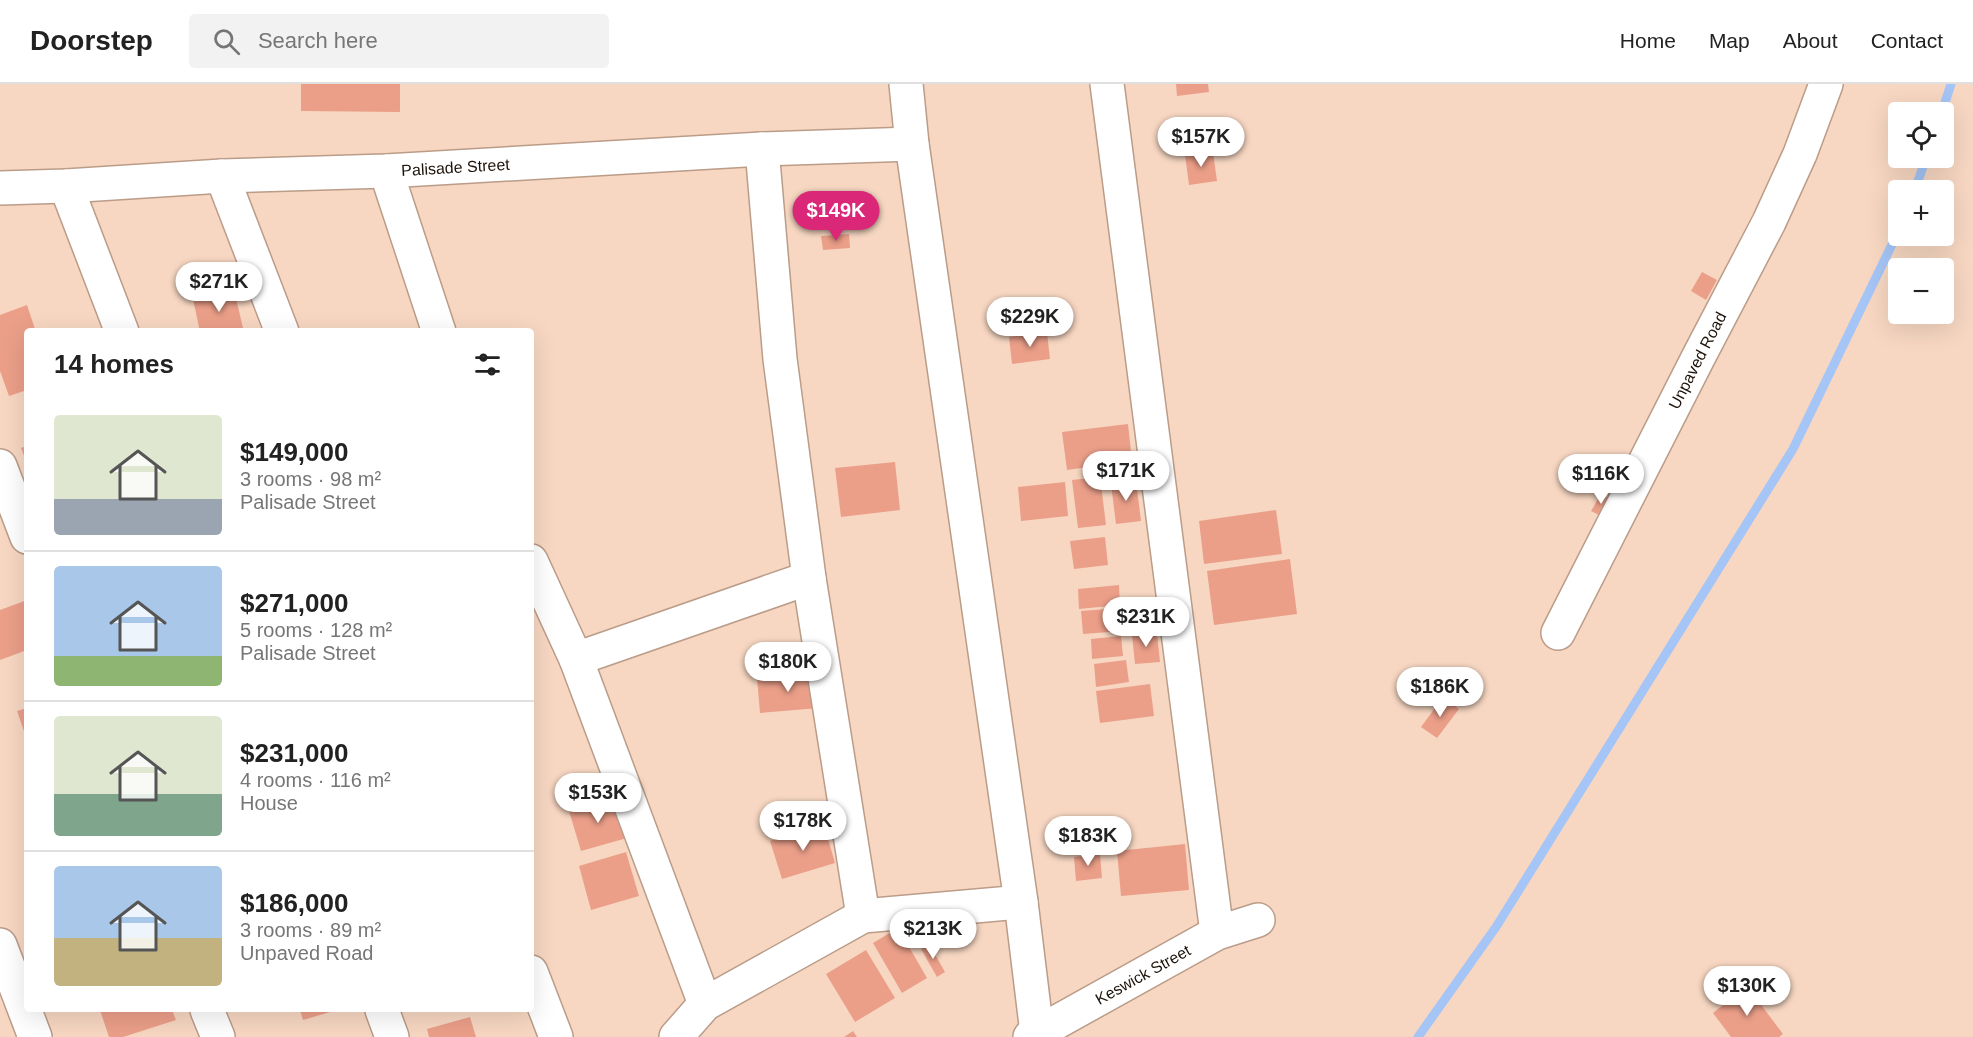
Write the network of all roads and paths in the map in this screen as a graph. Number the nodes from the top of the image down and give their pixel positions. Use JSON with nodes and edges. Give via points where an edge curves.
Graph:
{"nodes":[{"id":1,"x":906,"y":84,"type":"edge"},
{"id":2,"x":1107,"y":84,"type":"edge"},
{"id":3,"x":1826,"y":84,"type":"edge"},
{"id":4,"x":912,"y":144,"type":"junction"},
{"id":5,"x":762,"y":149,"type":"junction"},
{"id":6,"x":386,"y":171,"type":"junction"},
{"id":7,"x":222,"y":176,"type":"junction"},
{"id":8,"x":66,"y":186,"type":"junction"},
{"id":9,"x":0,"y":188,"type":"edge"},
{"id":10,"x":120,"y":328,"type":"edge"},
{"id":11,"x":280,"y":328,"type":"edge"},
{"id":12,"x":438,"y":328,"type":"edge"},
{"id":13,"x":0,"y":466,"type":"edge"},
{"id":14,"x":24,"y":529,"type":"edge"},
{"id":15,"x":534,"y":567,"type":"edge"},
{"id":16,"x":809,"y":578,"type":"junction"},
{"id":17,"x":1558,"y":633,"type":"dead end"},
{"id":18,"x":576,"y":658,"type":"junction"},
{"id":19,"x":1021,"y":902,"type":"junction"},
{"id":20,"x":863,"y":916,"type":"junction"},
{"id":21,"x":1258,"y":920,"type":"dead end"},
{"id":22,"x":1217,"y":933,"type":"junction"},
{"id":23,"x":0,"y":945,"type":"edge"},
{"id":24,"x":534,"y":980,"type":"edge"},
{"id":25,"x":705,"y":1004,"type":"junction"},
{"id":26,"x":24,"y":1008,"type":"edge"},
{"id":27,"x":25,"y":1012,"type":"edge"},
{"id":28,"x":208,"y":1012,"type":"edge"},
{"id":29,"x":383,"y":1012,"type":"edge"},
{"id":30,"x":1033,"y":1035,"type":"edge"},
{"id":31,"x":35,"y":1037,"type":"edge"},
{"id":32,"x":218,"y":1037,"type":"edge"},
{"id":33,"x":392,"y":1037,"type":"edge"},
{"id":34,"x":556,"y":1037,"type":"edge"},
{"id":35,"x":675,"y":1037,"type":"edge"}],
"edges":[{"from":1,"to":4,"type":"street"},
{"from":2,"to":22,"type":"street"},
{"from":3,"to":17,"type":"street","name":"Unpaved Road","via":[[1769,222]]},
{"from":4,"to":5,"type":"street","name":"Palisade Street"},
{"from":4,"to":19,"type":"street"},
{"from":5,"to":6,"type":"street","name":"Palisade Street"},
{"from":5,"to":16,"type":"street","via":[[780,359]]},
{"from":6,"to":7,"type":"street","name":"Palisade Street"},
{"from":6,"to":12,"type":"street"},
{"from":7,"to":8,"type":"street","name":"Palisade Street"},
{"from":7,"to":11,"type":"street"},
{"from":8,"to":9,"type":"street","name":"Palisade Street"},
{"from":8,"to":10,"type":"street"},
{"from":13,"to":14,"type":"street"},
{"from":15,"to":18,"type":"street"},
{"from":16,"to":18,"type":"street"},
{"from":16,"to":20,"type":"street"},
{"from":18,"to":25,"type":"street"},
{"from":19,"to":20,"type":"street"},
{"from":19,"to":30,"type":"street"},
{"from":20,"to":25,"type":"street"},
{"from":21,"to":22,"type":"street","name":"Keswick Street"},
{"from":22,"to":30,"type":"street","name":"Keswick Street"},
{"from":23,"to":26,"type":"street"},
{"from":24,"to":34,"type":"street"},
{"from":25,"to":35,"type":"street"},
{"from":27,"to":31,"type":"street"},
{"from":28,"to":32,"type":"street"},
{"from":29,"to":33,"type":"street"}]}
